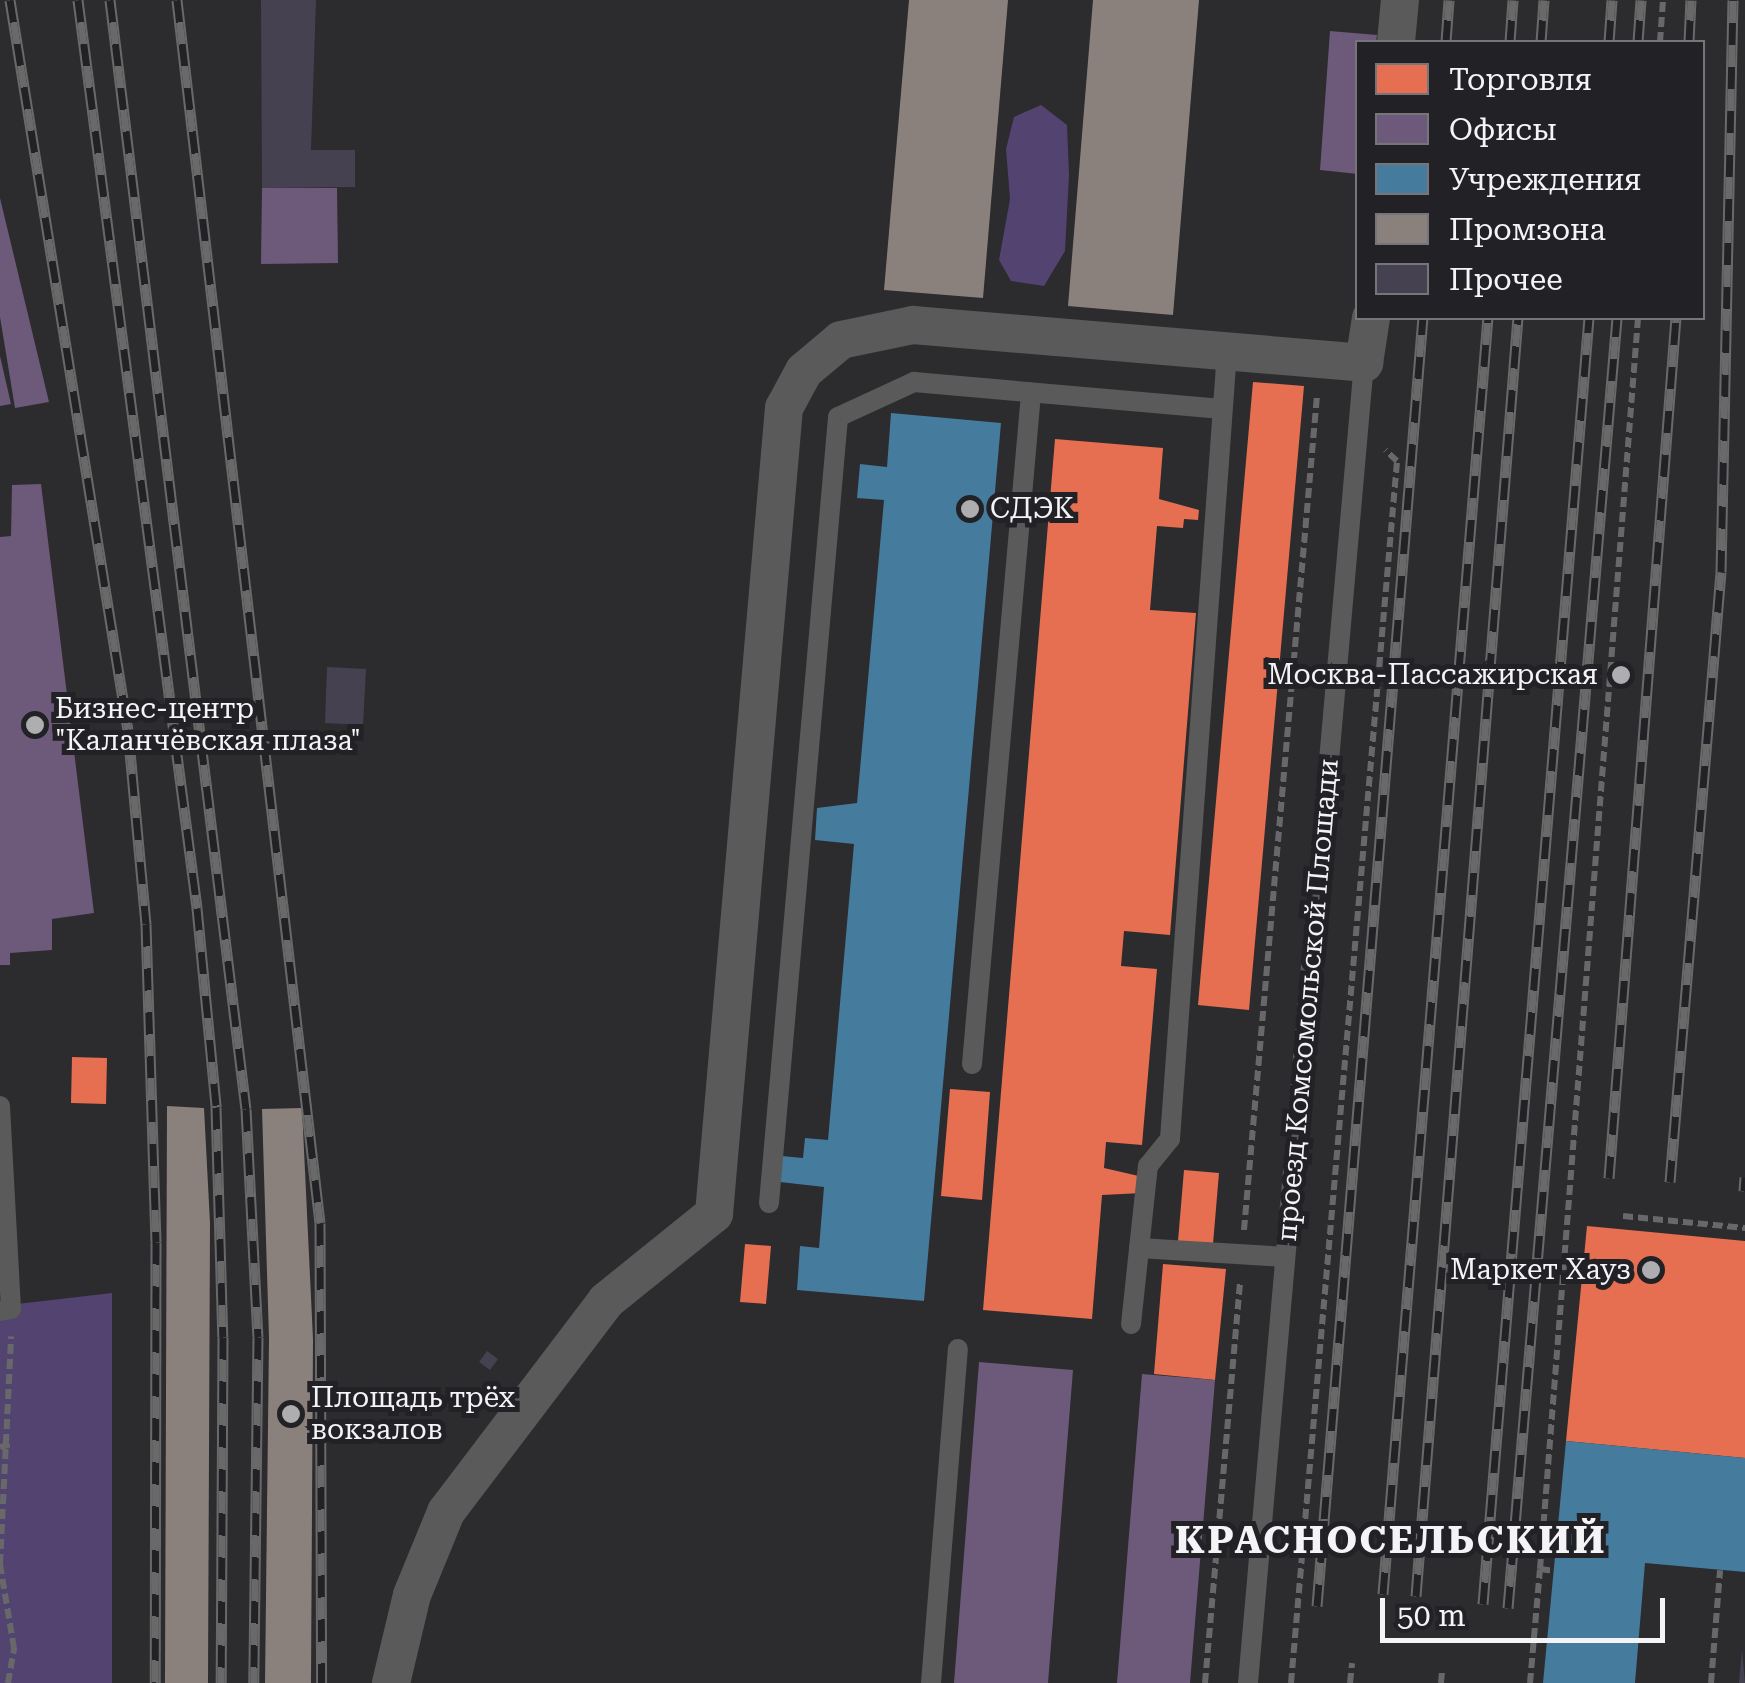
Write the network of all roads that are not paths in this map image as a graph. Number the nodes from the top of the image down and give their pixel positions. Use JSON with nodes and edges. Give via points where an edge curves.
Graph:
{"nodes":[{"id":1,"x":1400,"y":0,"type":"edge"},
{"id":2,"x":1396,"y":40,"type":"edge"},
{"id":3,"x":1370,"y":320,"type":"edge"},
{"id":4,"x":1227,"y":352,"type":"junction"},
{"id":5,"x":1364,"y":363,"type":"junction"},
{"id":6,"x":1031,"y":393,"type":"junction"},
{"id":7,"x":1222,"y":409,"type":"junction"},
{"id":8,"x":972,"y":1064,"type":"dead end"},
{"id":9,"x":0,"y":1106,"type":"edge"},
{"id":10,"x":769,"y":1203,"type":"dead end"},
{"id":11,"x":1139,"y":1248,"type":"junction"},
{"id":12,"x":1285,"y":1258,"type":"junction"},
{"id":13,"x":6,"y":1310,"type":"edge"},
{"id":14,"x":1131,"y":1324,"type":"dead end"},
{"id":15,"x":958,"y":1349,"type":"dead end"},
{"id":16,"x":391,"y":1683,"type":"edge"},
{"id":17,"x":931,"y":1683,"type":"edge"},
{"id":18,"x":1248,"y":1683,"type":"edge"}],
"edges":[{"from":1,"to":2,"type":"street"},
{"from":3,"to":5,"type":"street","name":"проезд Комсомольской Площади"},
{"from":4,"to":5,"type":"street"},
{"from":4,"to":7,"type":"lane"},
{"from":4,"to":16,"type":"street","via":[[913,325],[841,340],[804,371],[784,408],[714,1214],[606,1302],[446,1512],[412,1595]]},
{"from":5,"to":12,"type":"lane","name":"проезд Комсомольской Площади"},
{"from":6,"to":7,"type":"lane"},
{"from":6,"to":8,"type":"lane"},
{"from":6,"to":10,"type":"lane","via":[[914,382],[838,418]]},
{"from":7,"to":11,"type":"lane","via":[[1170,1139],[1148,1166]]},
{"from":9,"to":13,"type":"lane"},
{"from":11,"to":12,"type":"lane"},
{"from":11,"to":14,"type":"lane"},
{"from":12,"to":18,"type":"lane","name":"проезд Комсомольской Площади"},
{"from":15,"to":17,"type":"lane"}]}
